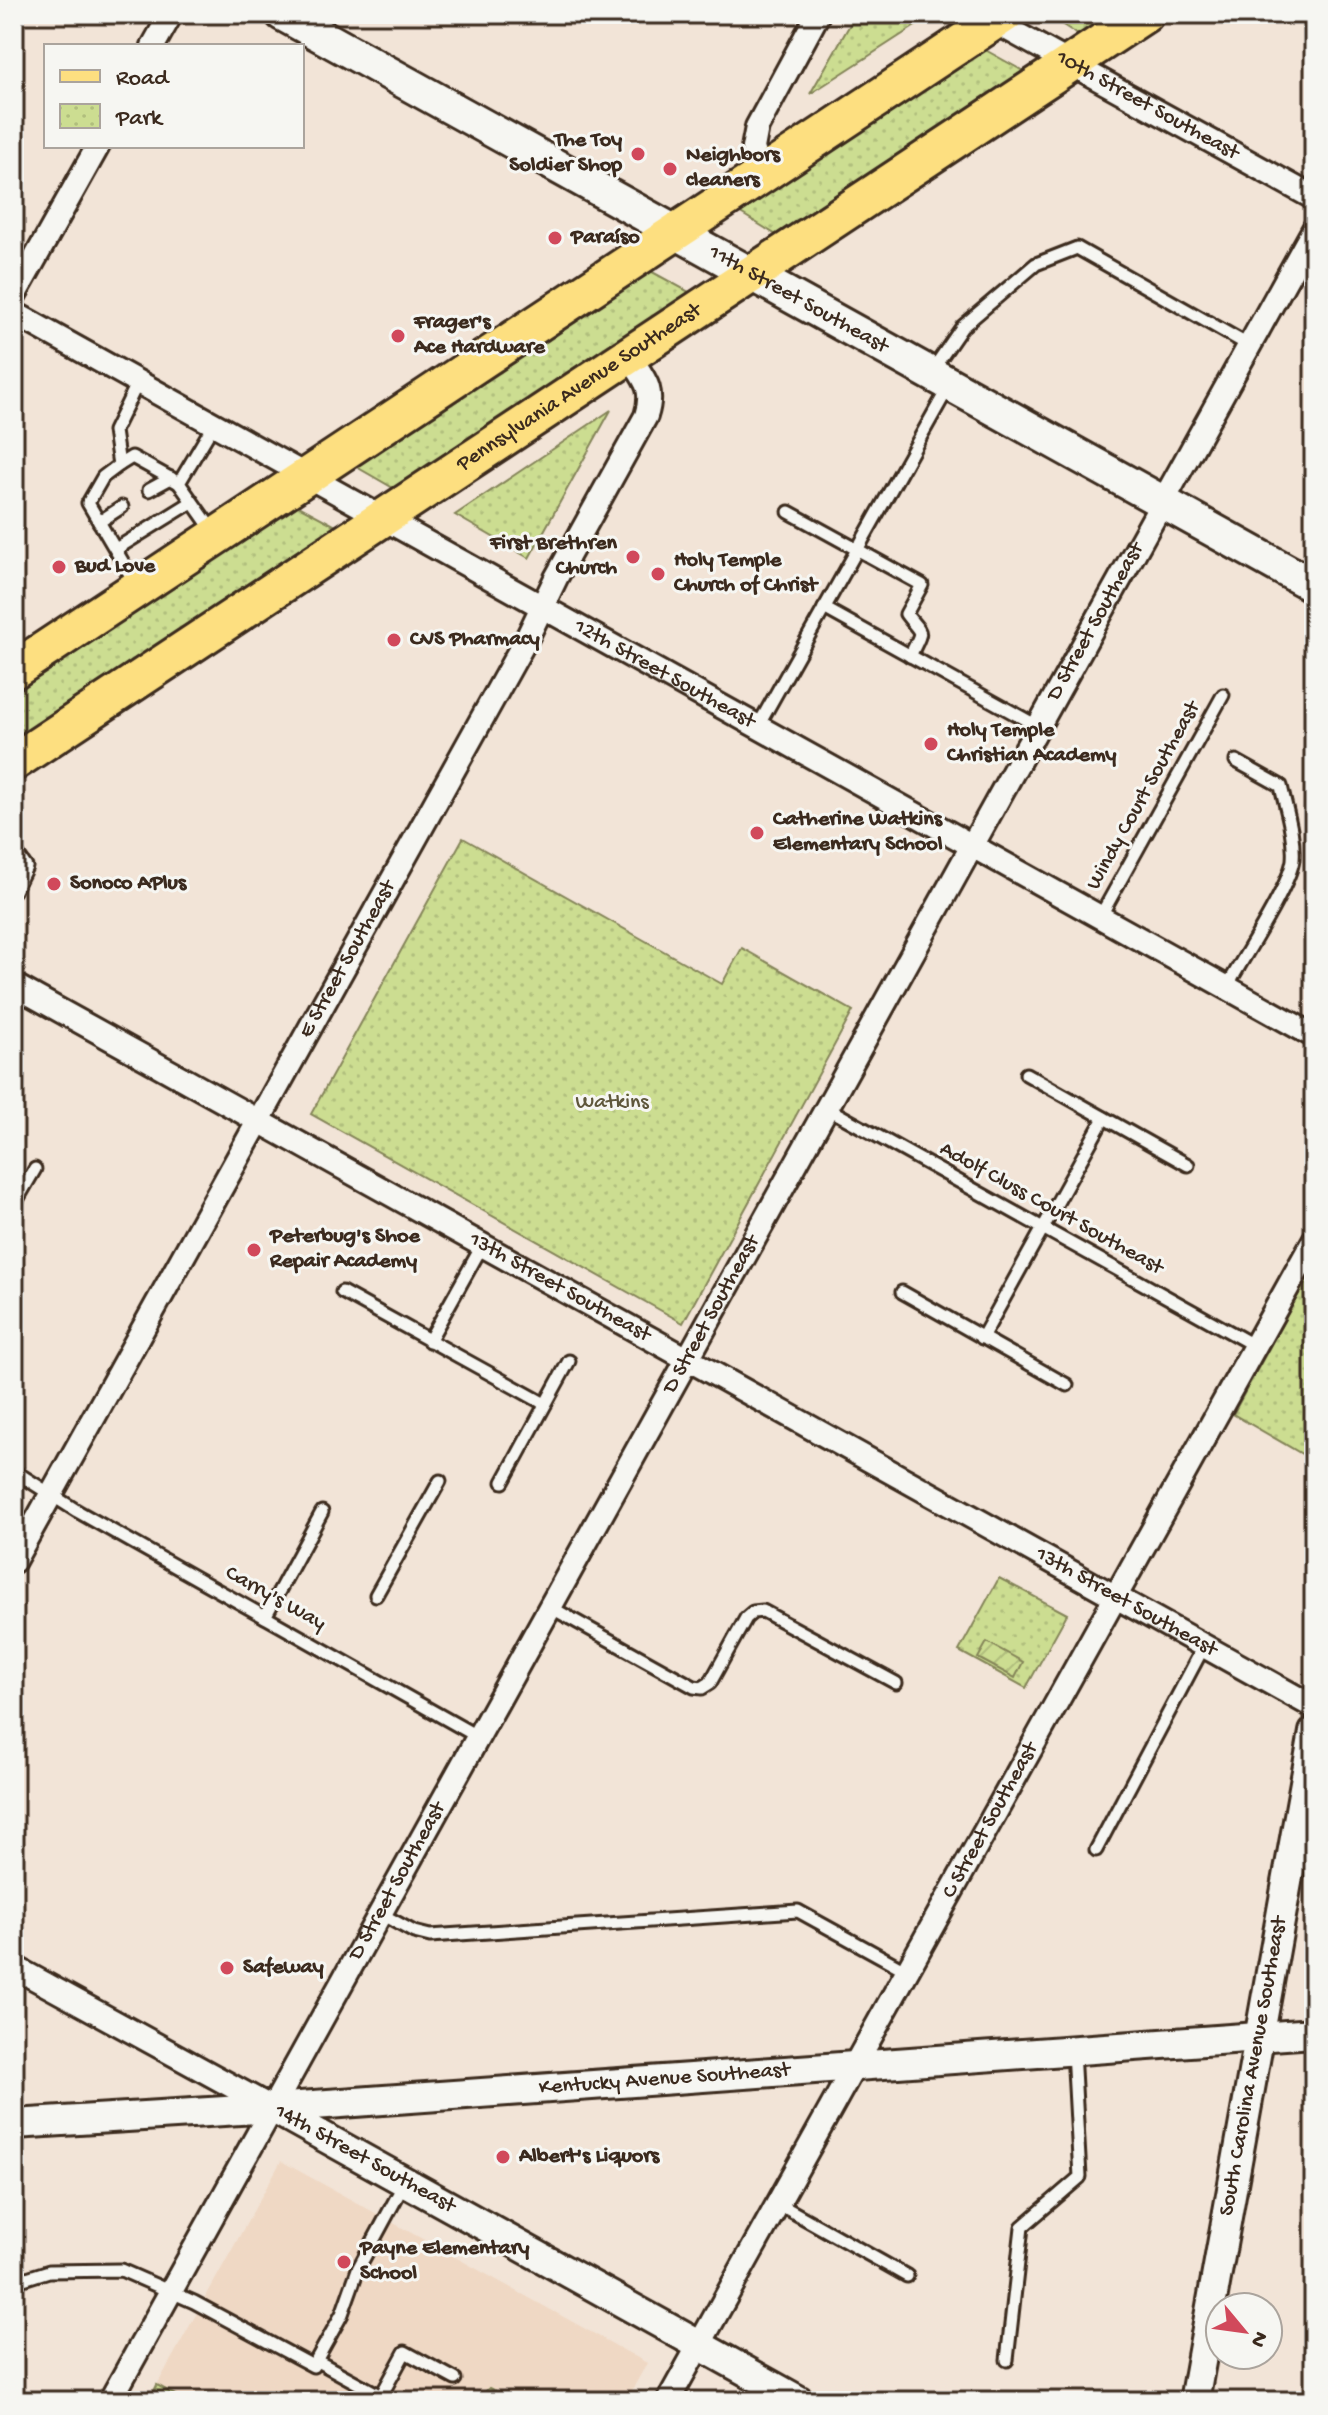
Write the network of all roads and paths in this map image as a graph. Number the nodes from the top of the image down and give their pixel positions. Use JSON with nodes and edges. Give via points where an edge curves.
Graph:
{"nodes":[{"id":1,"x":171,"y":14,"type":"edge"},
{"id":2,"x":282,"y":14,"type":"edge"},
{"id":3,"x":818,"y":14,"type":"edge"},
{"id":4,"x":1145,"y":14,"type":"edge"},
{"id":5,"x":993,"y":16,"type":"edge"},
{"id":6,"x":154,"y":44,"type":"edge"},
{"id":7,"x":1070,"y":63,"type":"junction"},
{"id":8,"x":97,"y":148,"type":"edge"},
{"id":9,"x":761,"y":175,"type":"junction"},
{"id":10,"x":1314,"y":198,"type":"edge"},
{"id":11,"x":1314,"y":229,"type":"edge"},
{"id":12,"x":675,"y":232,"type":"junction"},
{"id":13,"x":751,"y":274,"type":"junction"},
{"id":14,"x":14,"y":296,"type":"edge"},
{"id":15,"x":14,"y":313,"type":"edge"},
{"id":16,"x":1250,"y":346,"type":"junction"},
{"id":17,"x":629,"y":356,"type":"junction"},
{"id":18,"x":940,"y":379,"type":"junction"},
{"id":19,"x":138,"y":382,"type":"junction"},
{"id":20,"x":214,"y":424,"type":"junction"},
{"id":21,"x":119,"y":465,"type":"junction"},
{"id":22,"x":306,"y":476,"type":"junction"},
{"id":23,"x":175,"y":480,"type":"junction"},
{"id":24,"x":149,"y":490,"type":"dead end"},
{"id":25,"x":192,"y":502,"type":"junction"},
{"id":26,"x":1164,"y":503,"type":"junction"},
{"id":27,"x":122,"y":507,"type":"dead end"},
{"id":28,"x":789,"y":512,"type":"dead end"},
{"id":29,"x":382,"y":518,"type":"junction"},
{"id":30,"x":99,"y":522,"type":"junction"},
{"id":31,"x":216,"y":535,"type":"junction"},
{"id":32,"x":116,"y":549,"type":"junction"},
{"id":33,"x":857,"y":550,"type":"junction"},
{"id":34,"x":1314,"y":586,"type":"edge"},
{"id":35,"x":138,"y":587,"type":"junction"},
{"id":36,"x":543,"y":606,"type":"junction"},
{"id":37,"x":824,"y":608,"type":"junction"},
{"id":38,"x":910,"y":656,"type":"junction"},
{"id":39,"x":14,"y":670,"type":"edge"},
{"id":40,"x":1223,"y":695,"type":"dead end"},
{"id":41,"x":758,"y":726,"type":"junction"},
{"id":42,"x":1039,"y":727,"type":"junction"},
{"id":43,"x":1236,"y":761,"type":"dead end"},
{"id":44,"x":14,"y":762,"type":"edge"},
{"id":45,"x":973,"y":845,"type":"junction"},
{"id":46,"x":16,"y":858,"type":"edge"},
{"id":47,"x":14,"y":891,"type":"edge"},
{"id":48,"x":1100,"y":917,"type":"junction"},
{"id":49,"x":14,"y":985,"type":"edge"},
{"id":50,"x":1227,"y":987,"type":"junction"},
{"id":51,"x":1314,"y":1036,"type":"edge"},
{"id":52,"x":1026,"y":1074,"type":"dead end"},
{"id":53,"x":827,"y":1108,"type":"junction"},
{"id":54,"x":1104,"y":1118,"type":"junction"},
{"id":55,"x":258,"y":1121,"type":"junction"},
{"id":56,"x":1188,"y":1165,"type":"dead end"},
{"id":57,"x":35,"y":1169,"type":"dead end"},
{"id":58,"x":14,"y":1205,"type":"edge"},
{"id":59,"x":1043,"y":1228,"type":"junction"},
{"id":60,"x":1314,"y":1240,"type":"edge"},
{"id":61,"x":482,"y":1246,"type":"junction"},
{"id":62,"x":342,"y":1292,"type":"dead end"},
{"id":63,"x":902,"y":1292,"type":"dead end"},
{"id":64,"x":982,"y":1338,"type":"junction"},
{"id":65,"x":429,"y":1341,"type":"junction"},
{"id":66,"x":1255,"y":1346,"type":"junction"},
{"id":67,"x":689,"y":1360,"type":"junction"},
{"id":68,"x":569,"y":1361,"type":"dead end"},
{"id":69,"x":1067,"y":1385,"type":"dead end"},
{"id":70,"x":545,"y":1404,"type":"junction"},
{"id":71,"x":14,"y":1471,"type":"edge"},
{"id":72,"x":440,"y":1481,"type":"dead end"},
{"id":73,"x":503,"y":1482,"type":"dead end"},
{"id":74,"x":51,"y":1494,"type":"junction"},
{"id":75,"x":322,"y":1512,"type":"dead end"},
{"id":76,"x":14,"y":1561,"type":"edge"},
{"id":77,"x":376,"y":1595,"type":"dead end"},
{"id":78,"x":1114,"y":1596,"type":"junction"},
{"id":79,"x":552,"y":1608,"type":"junction"},
{"id":80,"x":265,"y":1617,"type":"junction"},
{"id":81,"x":1204,"y":1646,"type":"junction"},
{"id":82,"x":896,"y":1683,"type":"dead end"},
{"id":83,"x":1314,"y":1707,"type":"edge"},
{"id":84,"x":1314,"y":1732,"type":"edge"},
{"id":85,"x":480,"y":1738,"type":"junction"},
{"id":86,"x":1096,"y":1850,"type":"dead end"},
{"id":87,"x":381,"y":1914,"type":"junction"},
{"id":88,"x":14,"y":1967,"type":"edge"},
{"id":89,"x":907,"y":1971,"type":"junction"},
{"id":90,"x":1314,"y":2033,"type":"edge"},
{"id":91,"x":1259,"y":2037,"type":"junction"},
{"id":92,"x":1073,"y":2050,"type":"junction"},
{"id":93,"x":854,"y":2065,"type":"junction"},
{"id":94,"x":272,"y":2108,"type":"junction"},
{"id":95,"x":14,"y":2124,"type":"edge"},
{"id":96,"x":405,"y":2182,"type":"junction"},
{"id":97,"x":777,"y":2203,"type":"junction"},
{"id":98,"x":907,"y":2276,"type":"dead end"},
{"id":99,"x":14,"y":2282,"type":"edge"},
{"id":100,"x":171,"y":2291,"type":"junction"},
{"id":101,"x":700,"y":2345,"type":"junction"},
{"id":102,"x":1007,"y":2360,"type":"dead end"},
{"id":103,"x":317,"y":2361,"type":"junction"},
{"id":104,"x":455,"y":2379,"type":"dead end"},
{"id":105,"x":379,"y":2398,"type":"edge"},
{"id":106,"x":110,"y":2401,"type":"edge"},
{"id":107,"x":668,"y":2401,"type":"edge"},
{"id":108,"x":800,"y":2401,"type":"edge"},
{"id":109,"x":1194,"y":2401,"type":"edge"}],
"edges":[{"from":1,"to":6,"type":"street"},
{"from":2,"to":12,"type":"main road","name":"11th Street Southeast"},
{"from":3,"to":9,"type":"street","via":[[757,127],[753,148]]},
{"from":4,"to":7,"type":"main road","name":"Pennsylvania Avenue Southeast"},
{"from":5,"to":7,"type":"street","name":"10th Street Southeast"},
{"from":5,"to":9,"type":"main road"},
{"from":7,"to":10,"type":"street","name":"10th Street Southeast"},
{"from":7,"to":13,"type":"main road","name":"Pennsylvania Avenue Southeast"},
{"from":8,"to":14,"type":"street"},
{"from":9,"to":12,"type":"main road"},
{"from":11,"to":16,"type":"street","name":"D Street Southeast"},
{"from":12,"to":13,"type":"main road","name":"11th Street Southeast"},
{"from":12,"to":22,"type":"main road"},
{"from":13,"to":17,"type":"main road","name":"Pennsylvania Avenue Southeast"},
{"from":13,"to":18,"type":"main road","name":"11th Street Southeast"},
{"from":15,"to":19,"type":"street","name":"12th Street Southeast"},
{"from":16,"to":18,"type":"lane","via":[[1077,248],[1036,264],[962,327],[948,343]]},
{"from":16,"to":26,"type":"street","name":"D Street Southeast"},
{"from":17,"to":29,"type":"main road","name":"Pennsylvania Avenue Southeast"},
{"from":17,"to":36,"type":"street","name":"E Street Southeast","via":[[649,388],[646,416]]},
{"from":18,"to":26,"type":"main road","name":"11th Street Southeast"},
{"from":18,"to":33,"type":"lane"},
{"from":19,"to":20,"type":"street","name":"12th Street Southeast"},
{"from":19,"to":21,"type":"lane","via":[[114,431]]},
{"from":20,"to":22,"type":"street","name":"12th Street Southeast"},
{"from":20,"to":23,"type":"lane"},
{"from":21,"to":23,"type":"lane","via":[[132,457]]},
{"from":21,"to":30,"type":"lane","via":[[103,477],[88,503]]},
{"from":22,"to":29,"type":"street","name":"12th Street Southeast"},
{"from":22,"to":31,"type":"main road"},
{"from":23,"to":24,"type":"lane"},
{"from":23,"to":25,"type":"lane"},
{"from":25,"to":31,"type":"lane"},
{"from":25,"to":32,"type":"lane"},
{"from":26,"to":34,"type":"main road","name":"11th Street Southeast"},
{"from":26,"to":42,"type":"street","name":"D Street Southeast"},
{"from":27,"to":30,"type":"lane"},
{"from":28,"to":33,"type":"lane"},
{"from":29,"to":36,"type":"street","name":"12th Street Southeast"},
{"from":29,"to":44,"type":"main road","name":"Pennsylvania Avenue Southeast"},
{"from":30,"to":32,"type":"lane"},
{"from":31,"to":35,"type":"main road"},
{"from":32,"to":35,"type":"lane"},
{"from":33,"to":37,"type":"lane"},
{"from":33,"to":38,"type":"lane","via":[[922,585],[906,614],[921,634]]},
{"from":35,"to":39,"type":"main road"},
{"from":36,"to":41,"type":"street","name":"12th Street Southeast"},
{"from":36,"to":55,"type":"street","name":"E Street Southeast"},
{"from":37,"to":38,"type":"lane"},
{"from":37,"to":41,"type":"lane"},
{"from":38,"to":42,"type":"lane"},
{"from":40,"to":48,"type":"lane","name":"Windy Court Southeast"},
{"from":41,"to":45,"type":"street","name":"12th Street Southeast"},
{"from":42,"to":45,"type":"street","name":"D Street Southeast"},
{"from":43,"to":50,"type":"lane","via":[[1281,786],[1293,850],[1286,881]]},
{"from":45,"to":48,"type":"street","name":"12th Street Southeast"},
{"from":45,"to":53,"type":"street","name":"D Street Southeast"},
{"from":46,"to":47,"type":"lane","via":[[26,867]]},
{"from":48,"to":50,"type":"street","name":"12th Street Southeast"},
{"from":49,"to":55,"type":"street","name":"13th Street Southeast"},
{"from":50,"to":51,"type":"street","name":"12th Street Southeast"},
{"from":52,"to":54,"type":"lane"},
{"from":53,"to":59,"type":"lane","name":"Adolf Cluss Court Southeast"},
{"from":53,"to":67,"type":"street","name":"D Street Southeast"},
{"from":54,"to":56,"type":"lane"},
{"from":54,"to":59,"type":"lane"},
{"from":55,"to":61,"type":"street","name":"13th Street Southeast"},
{"from":55,"to":74,"type":"street","name":"E Street Southeast"},
{"from":57,"to":58,"type":"lane"},
{"from":59,"to":64,"type":"lane"},
{"from":59,"to":66,"type":"lane","name":"Adolf Cluss Court Southeast"},
{"from":60,"to":66,"type":"street","name":"C Street Southeast"},
{"from":61,"to":65,"type":"lane"},
{"from":61,"to":67,"type":"street","name":"13th Street Southeast"},
{"from":62,"to":65,"type":"lane"},
{"from":63,"to":64,"type":"lane"},
{"from":64,"to":69,"type":"lane"},
{"from":65,"to":70,"type":"lane"},
{"from":66,"to":78,"type":"street","name":"C Street Southeast"},
{"from":67,"to":78,"type":"street","name":"13th Street Southeast"},
{"from":67,"to":79,"type":"street","name":"D Street Southeast"},
{"from":68,"to":70,"type":"lane"},
{"from":70,"to":73,"type":"lane"},
{"from":71,"to":74,"type":"lane","name":"Carry's Way"},
{"from":72,"to":77,"type":"lane"},
{"from":74,"to":76,"type":"street","name":"E Street Southeast"},
{"from":74,"to":80,"type":"lane","name":"Carry's Way"},
{"from":75,"to":80,"type":"lane"},
{"from":78,"to":81,"type":"street","name":"13th Street Southeast"},
{"from":78,"to":89,"type":"street","name":"C Street Southeast"},
{"from":79,"to":82,"type":"lane","via":[[694,1687],[710,1683],[746,1618],[763,1611]]},
{"from":79,"to":85,"type":"street","name":"D Street Southeast"},
{"from":80,"to":85,"type":"lane","name":"Carry's Way"},
{"from":81,"to":83,"type":"street","name":"13th Street Southeast"},
{"from":81,"to":86,"type":"lane"},
{"from":84,"to":91,"type":"street","name":"South Carolina Avenue Southeast"},
{"from":85,"to":87,"type":"street","name":"D Street Southeast"},
{"from":87,"to":89,"type":"lane","via":[[430,1936],[798,1911]]},
{"from":87,"to":94,"type":"street","name":"D Street Southeast"},
{"from":88,"to":94,"type":"street","name":"14th Street Southeast"},
{"from":89,"to":93,"type":"street","name":"C Street Southeast"},
{"from":90,"to":91,"type":"street","name":"Kentucky Avenue Southeast"},
{"from":91,"to":92,"type":"street","name":"Kentucky Avenue Southeast"},
{"from":91,"to":109,"type":"street","name":"South Carolina Avenue Southeast"},
{"from":92,"to":93,"type":"street","name":"Kentucky Avenue Southeast"},
{"from":92,"to":102,"type":"lane","via":[[1080,2177],[1022,2227]]},
{"from":93,"to":94,"type":"street","name":"Kentucky Avenue Southeast"},
{"from":93,"to":97,"type":"street","name":"C Street Southeast"},
{"from":94,"to":95,"type":"street","name":"Kentucky Avenue Southeast"},
{"from":94,"to":96,"type":"street","name":"14th Street Southeast"},
{"from":94,"to":100,"type":"street","name":"D Street Southeast"},
{"from":96,"to":101,"type":"street","name":"14th Street Southeast"},
{"from":96,"to":103,"type":"lane"},
{"from":97,"to":98,"type":"lane"},
{"from":97,"to":101,"type":"street","name":"C Street Southeast"},
{"from":99,"to":100,"type":"lane","via":[[49,2271],[109,2269]]},
{"from":100,"to":103,"type":"lane","via":[[313,2366]]},
{"from":100,"to":106,"type":"street","name":"D Street Southeast"},
{"from":101,"to":107,"type":"street","name":"C Street Southeast"},
{"from":101,"to":108,"type":"street","name":"14th Street Southeast"},
{"from":103,"to":105,"type":"lane"},
{"from":104,"to":105,"type":"lane","via":[[405,2352]]}]}
